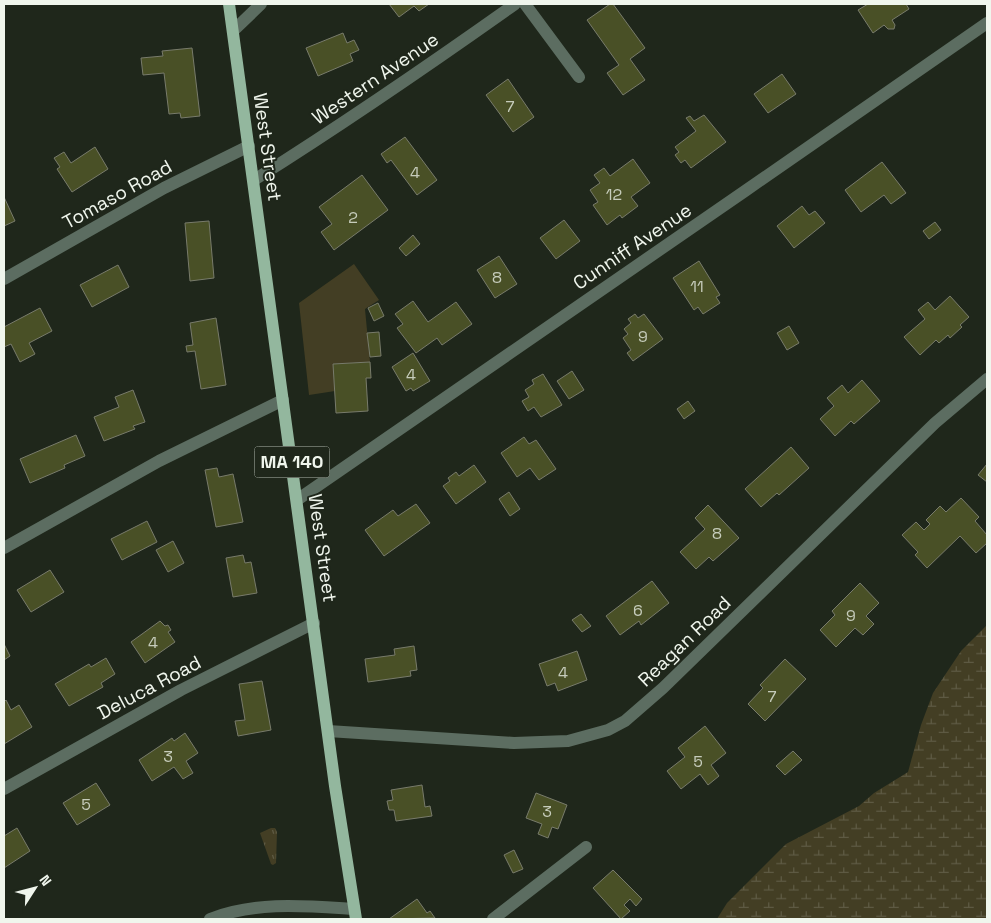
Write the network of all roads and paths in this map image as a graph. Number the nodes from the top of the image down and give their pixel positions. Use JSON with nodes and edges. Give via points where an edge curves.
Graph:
{"nodes":[{"id":1,"x":229,"y":4,"type":"edge"},
{"id":2,"x":261,"y":4,"type":"edge"},
{"id":3,"x":515,"y":4,"type":"edge"},
{"id":4,"x":525,"y":4,"type":"edge"},
{"id":5,"x":987,"y":23,"type":"edge"},
{"id":6,"x":233,"y":31,"type":"junction"},
{"id":7,"x":579,"y":77,"type":"dead end"},
{"id":8,"x":249,"y":146,"type":"junction"},
{"id":9,"x":254,"y":180,"type":"junction"},
{"id":10,"x":4,"y":279,"type":"edge"},
{"id":11,"x":987,"y":379,"type":"edge"},
{"id":12,"x":284,"y":400,"type":"junction"},
{"id":13,"x":297,"y":500,"type":"junction"},
{"id":14,"x":4,"y":548,"type":"edge"},
{"id":15,"x":314,"y":623,"type":"junction"},
{"id":16,"x":328,"y":731,"type":"junction"},
{"id":17,"x":4,"y":789,"type":"edge"},
{"id":18,"x":586,"y":847,"type":"dead end"},
{"id":19,"x":355,"y":914,"type":"edge"},
{"id":20,"x":210,"y":919,"type":"edge"},
{"id":21,"x":493,"y":919,"type":"edge"}],
"edges":[{"from":1,"to":6,"type":"main road","name":"West Street","number":"MA 140"},
{"from":2,"to":6,"type":"street"},
{"from":3,"to":9,"type":"street","name":"Western Avenue","via":[[390,92]]},
{"from":4,"to":7,"type":"street"},
{"from":5,"to":13,"type":"street","name":"Cunniff Avenue"},
{"from":6,"to":8,"type":"main road","name":"West Street","number":"MA 140"},
{"from":8,"to":9,"type":"main road","name":"West Street","number":"MA 140"},
{"from":8,"to":10,"type":"street","name":"Tomaso Road","via":[[164,188]]},
{"from":9,"to":12,"type":"main road","name":"West Street","number":"MA 140"},
{"from":11,"to":16,"type":"street","name":"Reagan Road","via":[[935,423],[663,688],[625,721],[608,730],[568,741],[514,743]]},
{"from":12,"to":13,"type":"main road","name":"West Street","number":"MA 140"},
{"from":12,"to":14,"type":"street","via":[[159,461]]},
{"from":13,"to":15,"type":"main road","name":"West Street","number":"MA 140"},
{"from":15,"to":16,"type":"main road","name":"West Street","number":"MA 140"},
{"from":15,"to":17,"type":"street","name":"Deluca Road","via":[[181,690]]},
{"from":16,"to":19,"type":"main road","name":"West Street","number":"MA 140"},
{"from":18,"to":21,"type":"street"},
{"from":19,"to":20,"type":"street","via":[[286,905],[240,910]]}]}
